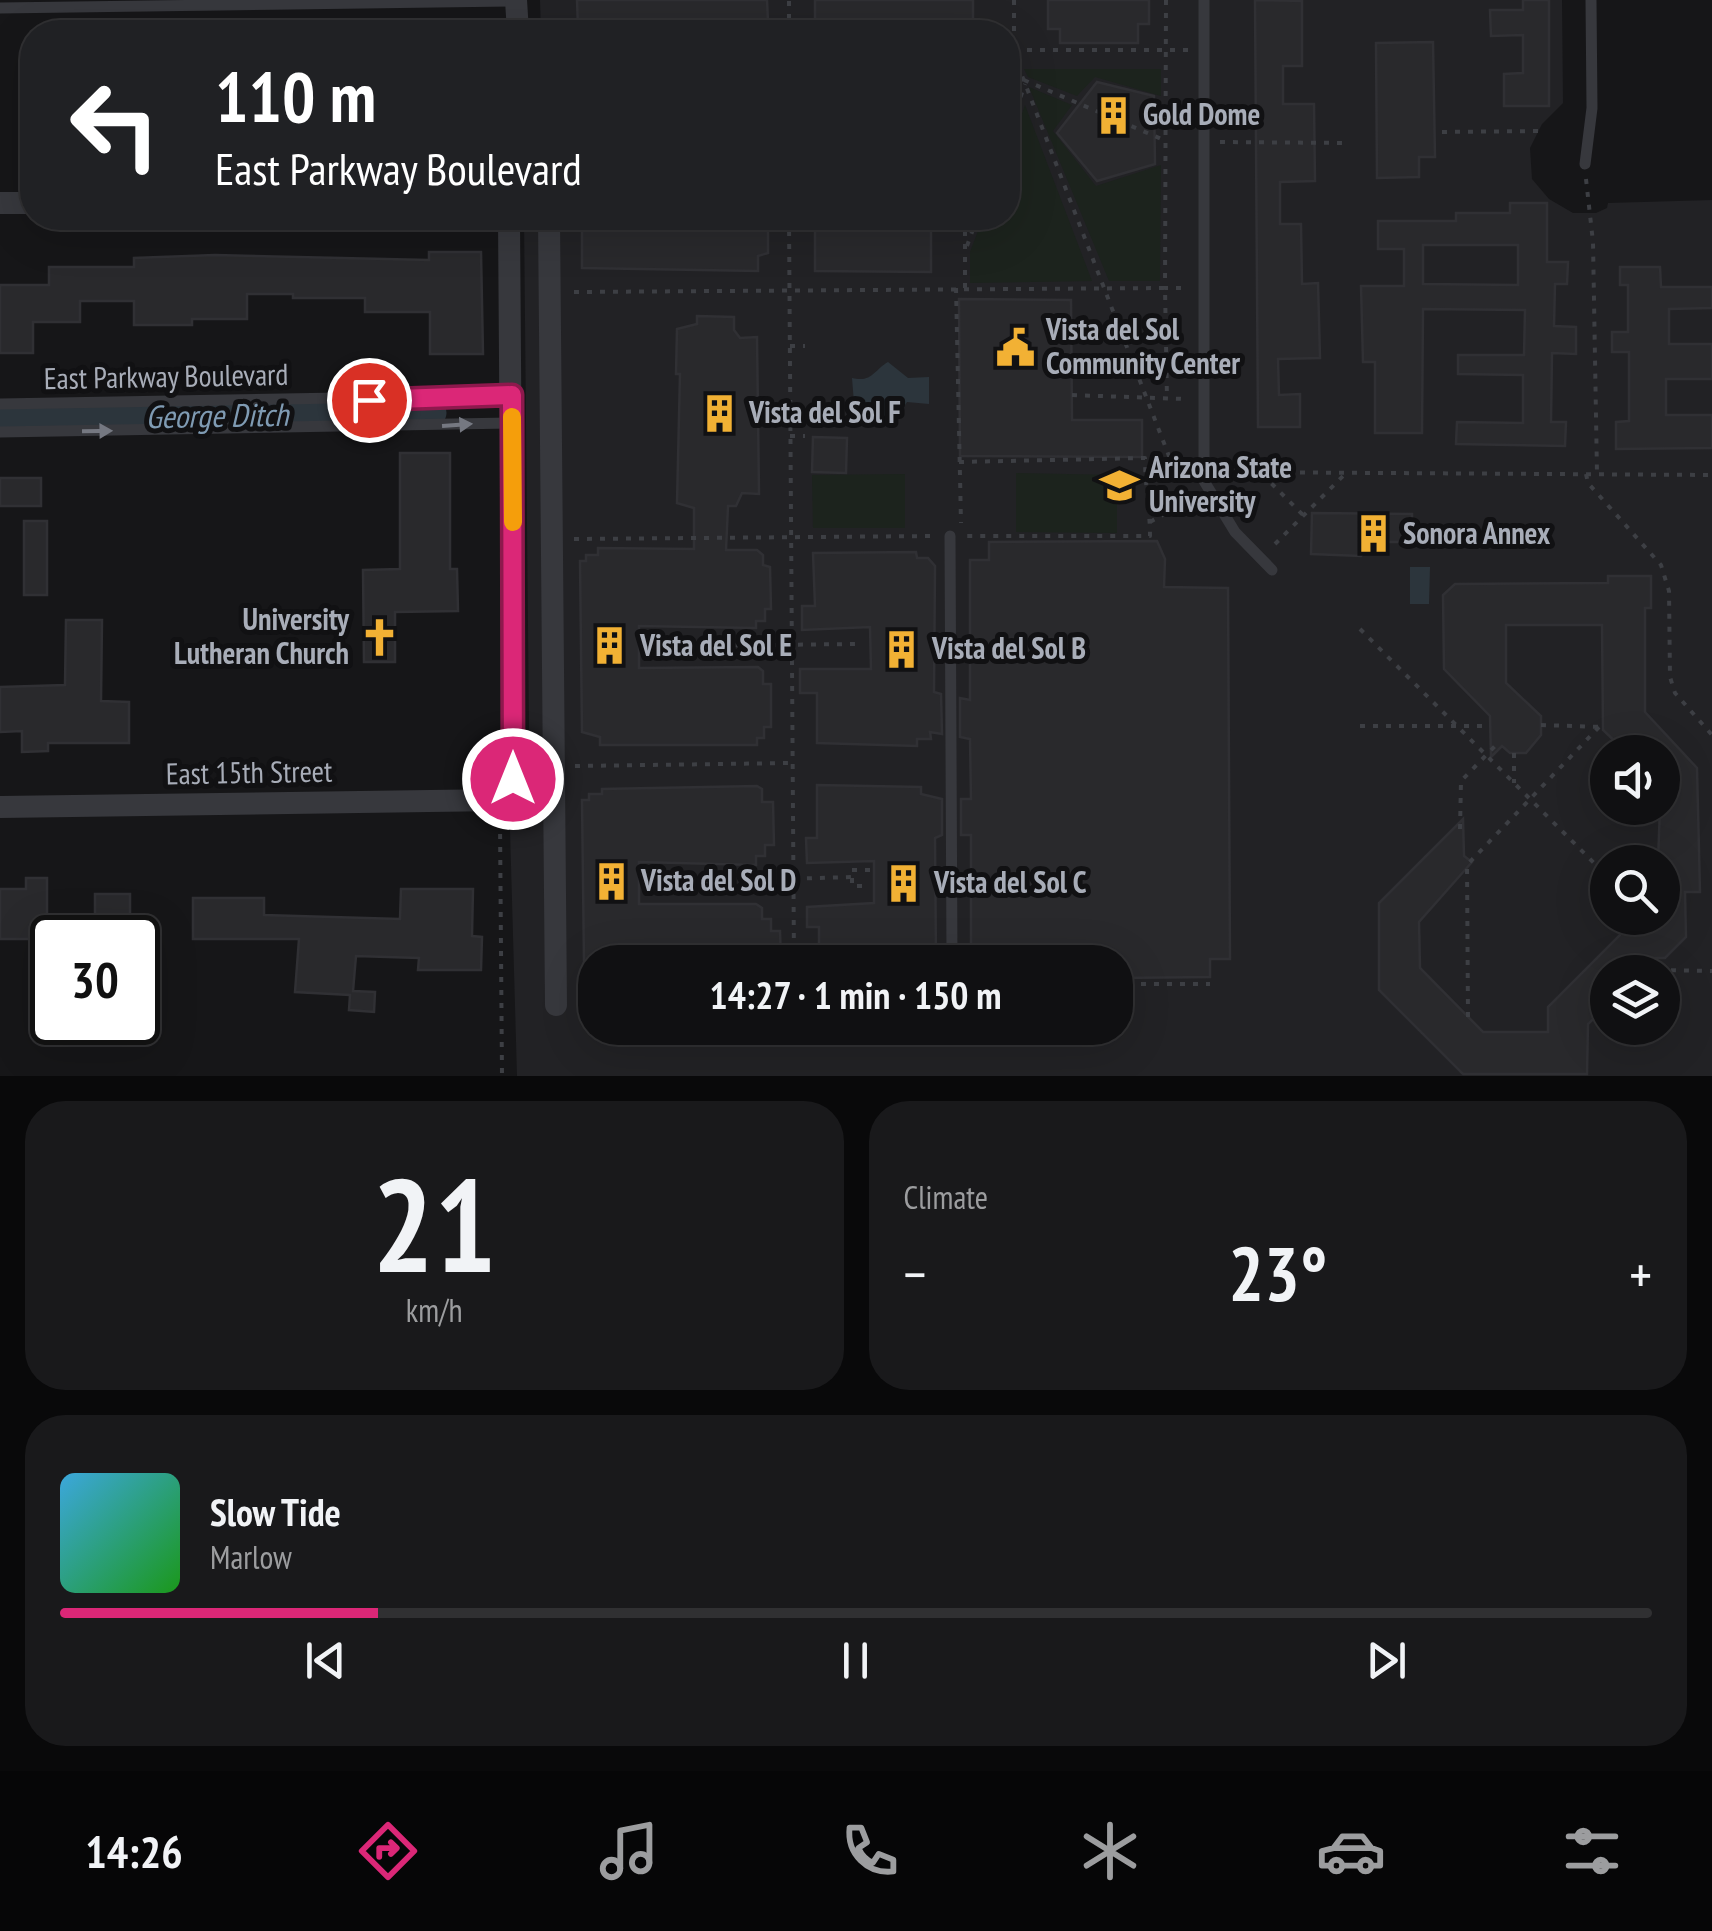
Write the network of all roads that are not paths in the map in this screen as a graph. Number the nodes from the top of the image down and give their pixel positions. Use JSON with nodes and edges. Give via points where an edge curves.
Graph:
{"nodes":[{"id":1,"x":516,"y":0,"type":"edge"},
{"id":2,"x":1204,"y":0,"type":"edge"},
{"id":3,"x":1591,"y":0,"type":"edge"},
{"id":4,"x":0,"y":8,"type":"edge"},
{"id":5,"x":1585,"y":164,"type":"road end"},
{"id":6,"x":509,"y":230,"type":"edge"},
{"id":7,"x":549,"y":230,"type":"edge"},
{"id":8,"x":512,"y":395,"type":"junction"},
{"id":9,"x":0,"y":404,"type":"edge"},
{"id":10,"x":512,"y":423,"type":"junction"},
{"id":11,"x":0,"y":432,"type":"edge"},
{"id":12,"x":950,"y":536,"type":"road end"},
{"id":13,"x":1272,"y":570,"type":"dead end"},
{"id":14,"x":0,"y":807,"type":"edge"},
{"id":15,"x":952,"y":945,"type":"edge"},
{"id":16,"x":556,"y":1005,"type":"dead end"}],
"edges":[{"from":1,"to":4,"type":"lane"},
{"from":2,"to":13,"type":"lane","via":[[1204,481],[1235,532]]},
{"from":3,"to":5,"type":"lane"},
{"from":6,"to":8,"type":"street"},
{"from":7,"to":16,"type":"street"},
{"from":8,"to":9,"type":"lane","name":"East Parkway Boulevard"},
{"from":8,"to":10,"type":"street"},
{"from":11,"to":10,"type":"lane","name":"East Parkway Boulevard","one_way":true},
{"from":10,"to":14,"type":"street","name":"East 15th Street","via":[[513,779],[500,800]]},
{"from":12,"to":15,"type":"lane"}]}
